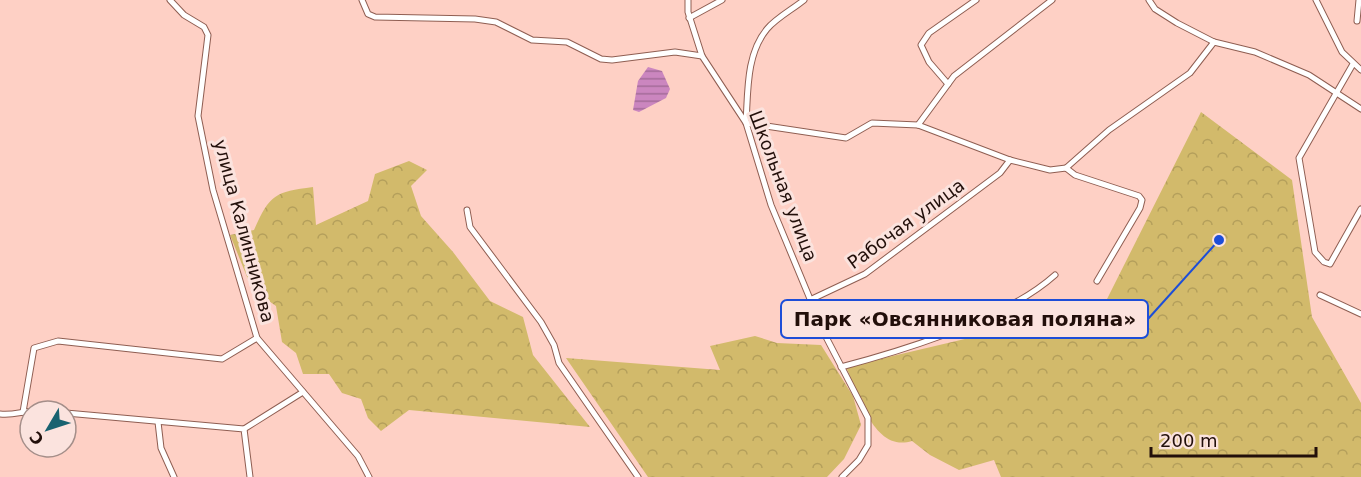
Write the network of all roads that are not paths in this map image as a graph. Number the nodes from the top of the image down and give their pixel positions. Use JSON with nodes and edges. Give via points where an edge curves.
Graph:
{"nodes":[{"id":1,"x":170,"y":0,"type":"edge"},
{"id":2,"x":362,"y":0,"type":"edge"},
{"id":3,"x":688,"y":0,"type":"edge"},
{"id":4,"x":722,"y":0,"type":"edge"},
{"id":5,"x":804,"y":0,"type":"edge"},
{"id":6,"x":976,"y":0,"type":"edge"},
{"id":7,"x":1053,"y":0,"type":"edge"},
{"id":8,"x":1149,"y":0,"type":"edge"},
{"id":9,"x":1316,"y":0,"type":"edge"},
{"id":10,"x":1359,"y":0,"type":"edge"},
{"id":11,"x":689,"y":18,"type":"junction"},
{"id":12,"x":1357,"y":21,"type":"dead end"},
{"id":13,"x":1214,"y":42,"type":"junction"},
{"id":14,"x":702,"y":56,"type":"junction"},
{"id":15,"x":1353,"y":64,"type":"junction"},
{"id":16,"x":1361,"y":70,"type":"edge"},
{"id":17,"x":948,"y":84,"type":"junction"},
{"id":18,"x":1337,"y":92,"type":"junction"},
{"id":19,"x":1361,"y":109,"type":"edge"},
{"id":20,"x":746,"y":123,"type":"junction"},
{"id":21,"x":918,"y":125,"type":"junction"},
{"id":22,"x":1010,"y":160,"type":"junction"},
{"id":23,"x":1066,"y":168,"type":"junction"},
{"id":24,"x":1361,"y":209,"type":"edge"},
{"id":25,"x":466,"y":210,"type":"dead end"},
{"id":26,"x":1055,"y":275,"type":"dead end"},
{"id":27,"x":1097,"y":281,"type":"dead end"},
{"id":28,"x":1320,"y":295,"type":"dead end"},
{"id":29,"x":812,"y":299,"type":"junction"},
{"id":30,"x":1361,"y":314,"type":"edge"},
{"id":31,"x":257,"y":338,"type":"junction"},
{"id":32,"x":841,"y":367,"type":"junction"},
{"id":33,"x":303,"y":392,"type":"junction"},
{"id":34,"x":25,"y":399,"type":"edge"},
{"id":35,"x":18,"y":413,"type":"edge"},
{"id":36,"x":0,"y":414,"type":"edge"},
{"id":37,"x":78,"y":414,"type":"edge"},
{"id":38,"x":158,"y":422,"type":"junction"},
{"id":39,"x":244,"y":429,"type":"junction"},
{"id":40,"x":174,"y":477,"type":"edge"},
{"id":41,"x":250,"y":477,"type":"edge"},
{"id":42,"x":369,"y":477,"type":"edge"},
{"id":43,"x":638,"y":477,"type":"edge"},
{"id":44,"x":842,"y":477,"type":"edge"}],
"edges":[{"from":1,"to":31,"type":"street","name":"улица Калинникова","via":[[184,15],[204,27],[208,35],[200,124],[213,190]]},
{"from":2,"to":14,"type":"street","via":[[368,14],[375,18],[496,22],[532,40],[567,42],[601,59],[675,52]]},
{"from":3,"to":11,"type":"street","name":"Школьная улица"},
{"from":4,"to":11,"type":"street"},
{"from":5,"to":20,"type":"street","via":[[767,28],[756,46],[749,74]]},
{"from":6,"to":17,"type":"street","via":[[929,33],[921,45],[928,62]]},
{"from":7,"to":17,"type":"street"},
{"from":8,"to":13,"type":"street","via":[[1155,9]]},
{"from":9,"to":15,"type":"street","via":[[1342,52]]},
{"from":10,"to":12,"type":"street"},
{"from":11,"to":14,"type":"street","name":"Школьная улица"},
{"from":13,"to":18,"type":"street","via":[[1255,51],[1310,75]]},
{"from":13,"to":23,"type":"street","via":[[1190,73],[1108,130]]},
{"from":14,"to":20,"type":"street","name":"Школьная улица"},
{"from":15,"to":16,"type":"street"},
{"from":15,"to":18,"type":"street"},
{"from":17,"to":21,"type":"street"},
{"from":18,"to":19,"type":"street"},
{"from":18,"to":24,"type":"street","via":[[1299,158],[1315,252],[1324,262],[1330,264]]},
{"from":20,"to":21,"type":"street","via":[[846,138],[872,123]]},
{"from":20,"to":29,"type":"street","name":"Школьная улица","via":[[771,205]]},
{"from":21,"to":22,"type":"street"},
{"from":22,"to":23,"type":"street","via":[[1050,170]]},
{"from":22,"to":29,"type":"street","name":"Рабочая улица","via":[[1000,173],[865,274]]},
{"from":23,"to":27,"type":"street","via":[[1142,200]]},
{"from":25,"to":43,"type":"street","via":[[470,227],[541,322],[559,363]]},
{"from":26,"to":32,"type":"street","via":[[1036,293],[998,311],[927,340]]},
{"from":28,"to":30,"type":"street"},
{"from":29,"to":32,"type":"street","name":"Школьная улица"},
{"from":31,"to":33,"type":"street","name":"улица Калинникова"},
{"from":31,"to":34,"type":"street","via":[[222,359],[58,341],[34,348]]},
{"from":32,"to":44,"type":"street","name":"Школьная улица","via":[[868,418],[870,431],[868,445],[859,460]]},
{"from":33,"to":39,"type":"street"},
{"from":33,"to":42,"type":"street","name":"улица Калинникова","via":[[358,456]]},
{"from":35,"to":36,"type":"street"},
{"from":37,"to":38,"type":"street"},
{"from":38,"to":39,"type":"street"},
{"from":38,"to":40,"type":"street","via":[[161,448]]},
{"from":39,"to":41,"type":"street"}]}
